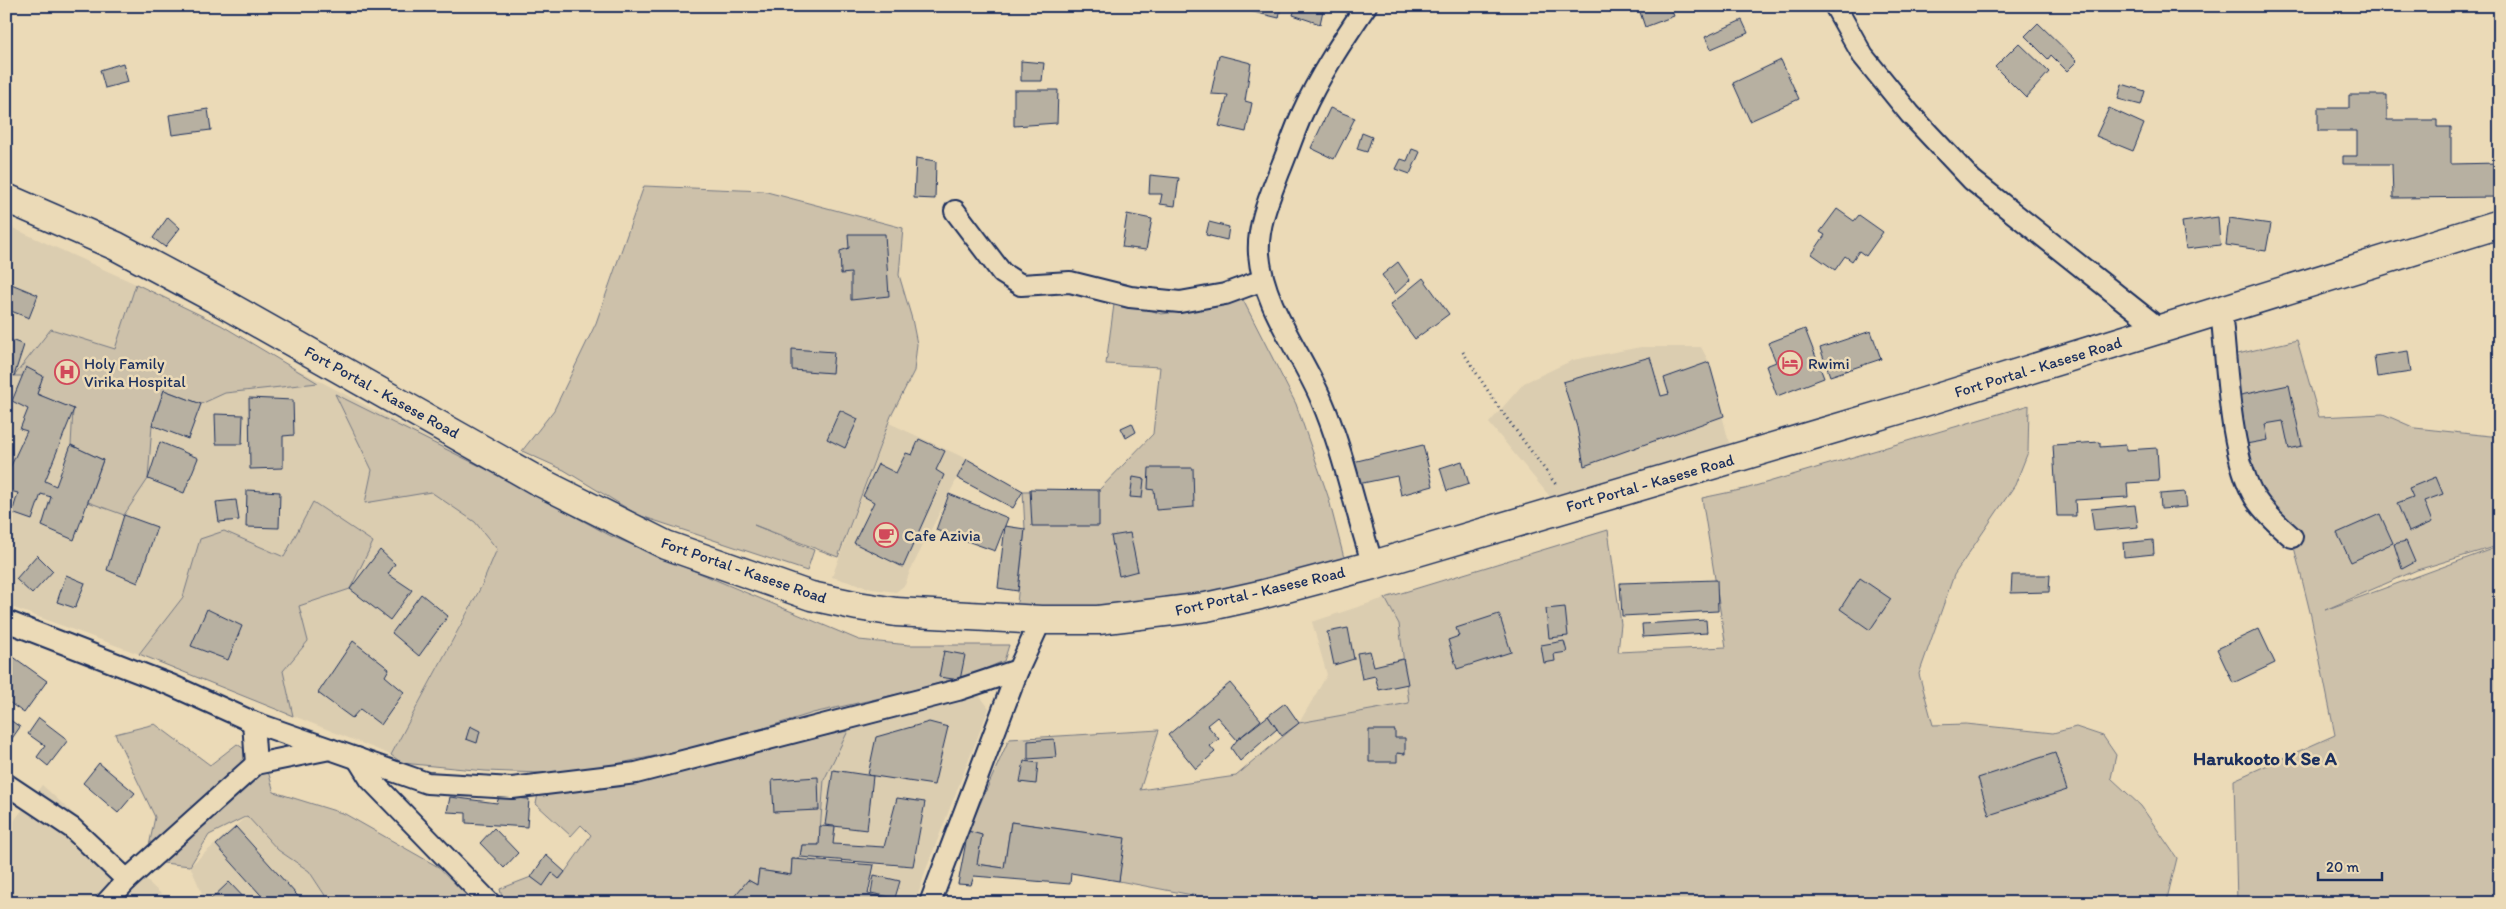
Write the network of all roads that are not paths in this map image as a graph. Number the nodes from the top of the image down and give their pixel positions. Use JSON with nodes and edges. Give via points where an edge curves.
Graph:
{"nodes":[{"id":1,"x":1366,"y":6,"type":"edge"},
{"id":2,"x":1835,"y":6,"type":"edge"},
{"id":3,"x":6,"y":198,"type":"edge"},
{"id":4,"x":955,"y":211,"type":"dead end"},
{"id":5,"x":2500,"y":224,"type":"edge"},
{"id":6,"x":1263,"y":280,"type":"junction"},
{"id":7,"x":2221,"y":310,"type":"junction"},
{"id":8,"x":2161,"y":330,"type":"junction"},
{"id":9,"x":2292,"y":537,"type":"dead end"},
{"id":10,"x":1373,"y":565,"type":"junction"},
{"id":11,"x":1042,"y":620,"type":"junction"},
{"id":12,"x":6,"y":621,"type":"edge"},
{"id":13,"x":1018,"y":670,"type":"junction"},
{"id":14,"x":253,"y":722,"type":"junction"},
{"id":15,"x":330,"y":749,"type":"junction"},
{"id":16,"x":356,"y":758,"type":"junction"},
{"id":17,"x":256,"y":764,"type":"junction"},
{"id":18,"x":6,"y":784,"type":"edge"},
{"id":19,"x":127,"y":880,"type":"junction"},
{"id":20,"x":106,"y":903,"type":"edge"},
{"id":21,"x":490,"y":903,"type":"edge"},
{"id":22,"x":930,"y":903,"type":"edge"}],
"edges":[{"from":1,"to":6,"type":"street","via":[[1303,112],[1272,191],[1260,233]]},
{"from":2,"to":8,"type":"street","via":[[1863,56],[1910,114],[1972,180]]},
{"from":3,"to":11,"type":"highway","name":"Fort Portal - Kasese Road","via":[[116,246],[536,480],[666,545],[811,596],[858,606],[896,612]]},
{"from":4,"to":6,"type":"street","via":[[1002,273],[1021,285],[1070,282],[1130,297],[1180,302],[1225,294]]},
{"from":5,"to":7,"type":"highway","name":"Fort Portal - Kasese Road"},
{"from":6,"to":10,"type":"street","via":[[1321,400]]},
{"from":7,"to":8,"type":"highway","name":"Fort Portal - Kasese Road"},
{"from":7,"to":9,"type":"street","via":[[2241,465],[2266,513]]},
{"from":8,"to":10,"type":"highway","name":"Fort Portal - Kasese Road"},
{"from":10,"to":11,"type":"highway","name":"Fort Portal - Kasese Road","via":[[1206,607],[1098,620]]},
{"from":11,"to":13,"type":"street"},
{"from":12,"to":14,"type":"street","via":[[171,684]]},
{"from":13,"to":16,"type":"street","via":[[948,693],[636,773],[512,788],[427,783]]},
{"from":13,"to":22,"type":"street"},
{"from":14,"to":15,"type":"street"},
{"from":14,"to":17,"type":"street"},
{"from":15,"to":16,"type":"street"},
{"from":15,"to":17,"type":"street"},
{"from":16,"to":21,"type":"street","via":[[370,779]]},
{"from":17,"to":19,"type":"street"},
{"from":18,"to":19,"type":"street","via":[[72,828]]},
{"from":19,"to":20,"type":"street"}]}
